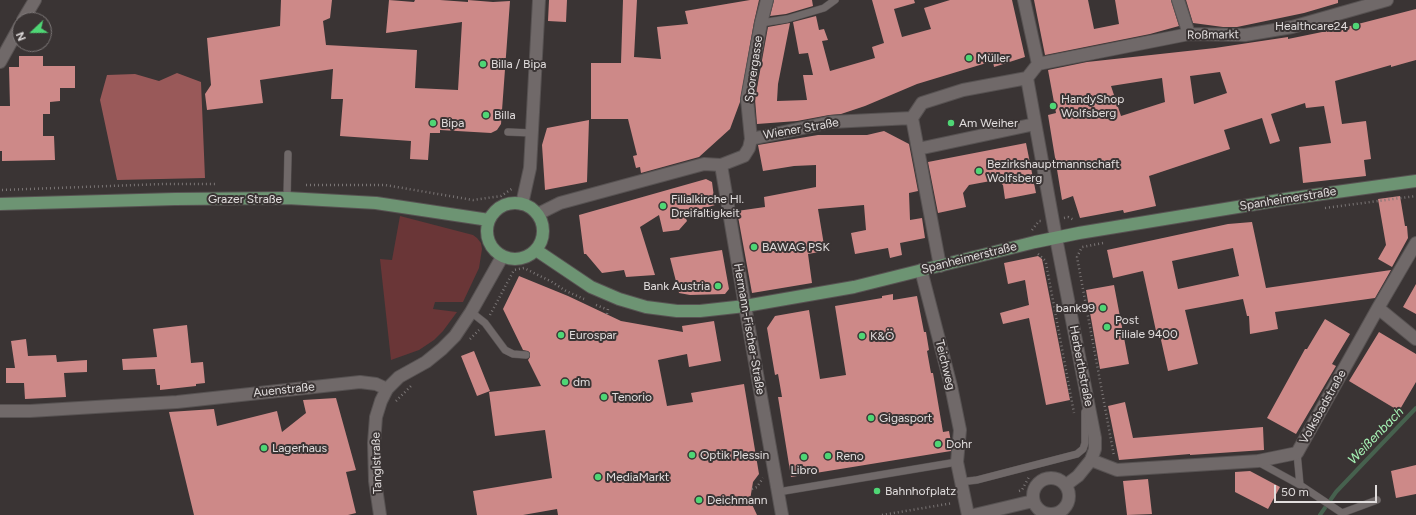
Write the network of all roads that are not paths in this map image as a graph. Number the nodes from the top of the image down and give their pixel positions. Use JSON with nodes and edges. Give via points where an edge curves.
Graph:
{"nodes":[{"id":1,"x":35,"y":0,"type":"edge"},
{"id":2,"x":539,"y":0,"type":"edge"},
{"id":3,"x":767,"y":0,"type":"edge"},
{"id":4,"x":835,"y":0,"type":"edge"},
{"id":5,"x":1024,"y":0,"type":"edge"},
{"id":6,"x":1178,"y":0,"type":"edge"},
{"id":7,"x":1386,"y":0,"type":"edge"},
{"id":8,"x":1350,"y":5,"type":"edge"},
{"id":9,"x":28,"y":12,"type":"edge"},
{"id":10,"x":761,"y":23,"type":"junction"},
{"id":11,"x":1189,"y":34,"type":"junction"},
{"id":12,"x":12,"y":40,"type":"edge"},
{"id":13,"x":0,"y":62,"type":"edge"},
{"id":14,"x":1038,"y":64,"type":"junction"},
{"id":15,"x":1027,"y":78,"type":"junction"},
{"id":16,"x":912,"y":118,"type":"junction"},
{"id":17,"x":1035,"y":124,"type":"junction"},
{"id":18,"x":508,"y":132,"type":"dead end"},
{"id":19,"x":532,"y":133,"type":"junction"},
{"id":20,"x":751,"y":139,"type":"junction"},
{"id":21,"x":918,"y":148,"type":"junction"},
{"id":22,"x":288,"y":154,"type":"dead end"},
{"id":23,"x":721,"y":165,"type":"junction"},
{"id":24,"x":1416,"y":181,"type":"edge"},
{"id":25,"x":287,"y":198,"type":"junction"},
{"id":26,"x":0,"y":204,"type":"edge"},
{"id":27,"x":522,"y":204,"type":"junction"},
{"id":28,"x":538,"y":214,"type":"junction"},
{"id":29,"x":489,"y":220,"type":"junction"},
{"id":30,"x":1056,"y":238,"type":"junction"},
{"id":31,"x":1416,"y":243,"type":"edge"},
{"id":32,"x":536,"y":250,"type":"junction"},
{"id":33,"x":502,"y":257,"type":"junction"},
{"id":34,"x":940,"y":266,"type":"junction"},
{"id":35,"x":921,"y":270,"type":"junction"},
{"id":36,"x":745,"y":306,"type":"junction"},
{"id":37,"x":1378,"y":308,"type":"junction"},
{"id":38,"x":471,"y":312,"type":"junction"},
{"id":39,"x":1416,"y":339,"type":"edge"},
{"id":40,"x":526,"y":356,"type":"dead end"},
{"id":41,"x":387,"y":389,"type":"junction"},
{"id":42,"x":1085,"y":390,"type":"junction"},
{"id":43,"x":0,"y":411,"type":"edge"},
{"id":44,"x":1297,"y":453,"type":"junction"},
{"id":45,"x":1091,"y":460,"type":"junction"},
{"id":46,"x":1258,"y":461,"type":"junction"},
{"id":47,"x":957,"y":462,"type":"junction"},
{"id":48,"x":960,"y":482,"type":"junction"},
{"id":49,"x":1066,"y":485,"type":"junction"},
{"id":50,"x":1300,"y":485,"type":"junction"},
{"id":51,"x":778,"y":492,"type":"junction"},
{"id":52,"x":1034,"y":500,"type":"junction"},
{"id":53,"x":1377,"y":500,"type":"dead end"},
{"id":54,"x":1002,"y":512,"type":"edge"},
{"id":55,"x":1042,"y":514,"type":"edge"},
{"id":56,"x":1061,"y":514,"type":"edge"},
{"id":57,"x":380,"y":515,"type":"edge"},
{"id":58,"x":782,"y":515,"type":"edge"},
{"id":59,"x":968,"y":515,"type":"edge"},
{"id":60,"x":974,"y":515,"type":"edge"}],
"edges":[{"from":1,"to":9,"type":"street"},
{"from":2,"to":19,"type":"street"},
{"from":3,"to":10,"type":"street","name":"Sporergasse"},
{"from":4,"to":10,"type":"lane","via":[[824,8]]},
{"from":5,"to":14,"type":"street"},
{"from":6,"to":11,"type":"street"},
{"from":7,"to":8,"type":"street","name":"Roßmarkt"},
{"from":8,"to":11,"type":"street","name":"Roßmarkt","via":[[1292,27],[1245,34]]},
{"from":10,"to":20,"type":"street","name":"Sporergasse","via":[[747,100]]},
{"from":11,"to":14,"type":"street","name":"Roßmarkt"},
{"from":12,"to":13,"type":"street"},
{"from":14,"to":15,"type":"street"},
{"from":15,"to":16,"type":"street","via":[[963,90],[922,103]]},
{"from":15,"to":17,"type":"street"},
{"from":16,"to":20,"type":"street","name":"Wiener Straße","via":[[831,122]]},
{"from":16,"to":21,"type":"street"},
{"from":17,"to":21,"type":"street"},
{"from":17,"to":30,"type":"street"},
{"from":18,"to":19,"type":"lane"},
{"from":19,"to":27,"type":"street","via":[[530,168]]},
{"from":20,"to":23,"type":"street","name":"Wiener Straße","via":[[744,156]]},
{"from":21,"to":34,"type":"street"},
{"from":22,"to":25,"type":"lane"},
{"from":23,"to":28,"type":"street","name":"Wiener Straße","via":[[704,164],[560,203]]},
{"from":23,"to":36,"type":"street","name":"Hermann-Fischer-Straße"},
{"from":24,"to":30,"type":"main road","name":"Spanheimerstraße","via":[[1286,199]]},
{"from":25,"to":26,"type":"main road","name":"Grazer Straße"},
{"from":25,"to":29,"type":"main road","name":"Grazer Straße","via":[[376,203]]},
{"from":27,"to":28,"type":"main road"},
{"from":27,"to":29,"type":"main road","via":[[502,206]]},
{"from":28,"to":32,"type":"main road","via":[[543,233]]},
{"from":29,"to":33,"type":"main road","via":[[488,241]]},
{"from":30,"to":34,"type":"main road","name":"Spanheimerstraße"},
{"from":30,"to":42,"type":"street","name":"Herberthstraße"},
{"from":31,"to":37,"type":"street","name":"Volksbadstraße"},
{"from":32,"to":33,"type":"main road","via":[[520,259]]},
{"from":32,"to":36,"type":"main road","name":"Spanheimerstraße","via":[[591,287],[618,299],[646,307],[700,311]]},
{"from":33,"to":38,"type":"street"},
{"from":34,"to":35,"type":"main road","name":"Spanheimerstraße"},
{"from":35,"to":36,"type":"main road","name":"Spanheimerstraße","via":[[854,287]]},
{"from":35,"to":47,"type":"street","name":"Teichweg","via":[[960,430]]},
{"from":36,"to":51,"type":"street","name":"Hermann-Fischer-Straße"},
{"from":37,"to":39,"type":"street"},
{"from":37,"to":44,"type":"street","name":"Volksbadstraße"},
{"from":38,"to":40,"type":"lane","via":[[485,323],[505,350]]},
{"from":38,"to":41,"type":"street","via":[[455,336],[442,349],[426,362],[399,377]]},
{"from":41,"to":43,"type":"street","name":"Auenstraße","via":[[376,384],[360,382],[177,402]]},
{"from":41,"to":57,"type":"street","name":"Tanglstraße","via":[[376,417],[374,443],[375,481]]},
{"from":42,"to":45,"type":"street","name":"Herberthstraße","via":[[1095,438]]},
{"from":42,"to":48,"type":"lane","via":[[1086,435],[1083,449],[1078,454]]},
{"from":44,"to":46,"type":"street","name":"Volksbadstraße"},
{"from":44,"to":50,"type":"lane"},
{"from":45,"to":46,"type":"street","name":"Volksbadstraße","via":[[1117,470]]},
{"from":45,"to":49,"type":"street","name":"Herberthstraße","via":[[1078,476]]},
{"from":46,"to":50,"type":"lane"},
{"from":47,"to":48,"type":"street"},
{"from":47,"to":51,"type":"lane"},
{"from":48,"to":59,"type":"street"},
{"from":49,"to":52,"type":"street","via":[[1060,479],[1050,477],[1042,480],[1033,491]]},
{"from":49,"to":56,"type":"street","via":[[1070,500]]},
{"from":50,"to":53,"type":"lane","via":[[1342,513]]},
{"from":51,"to":58,"type":"street"},
{"from":52,"to":54,"type":"street"},
{"from":52,"to":55,"type":"street"},
{"from":54,"to":60,"type":"street"},
{"from":55,"to":56,"type":"street"}]}
